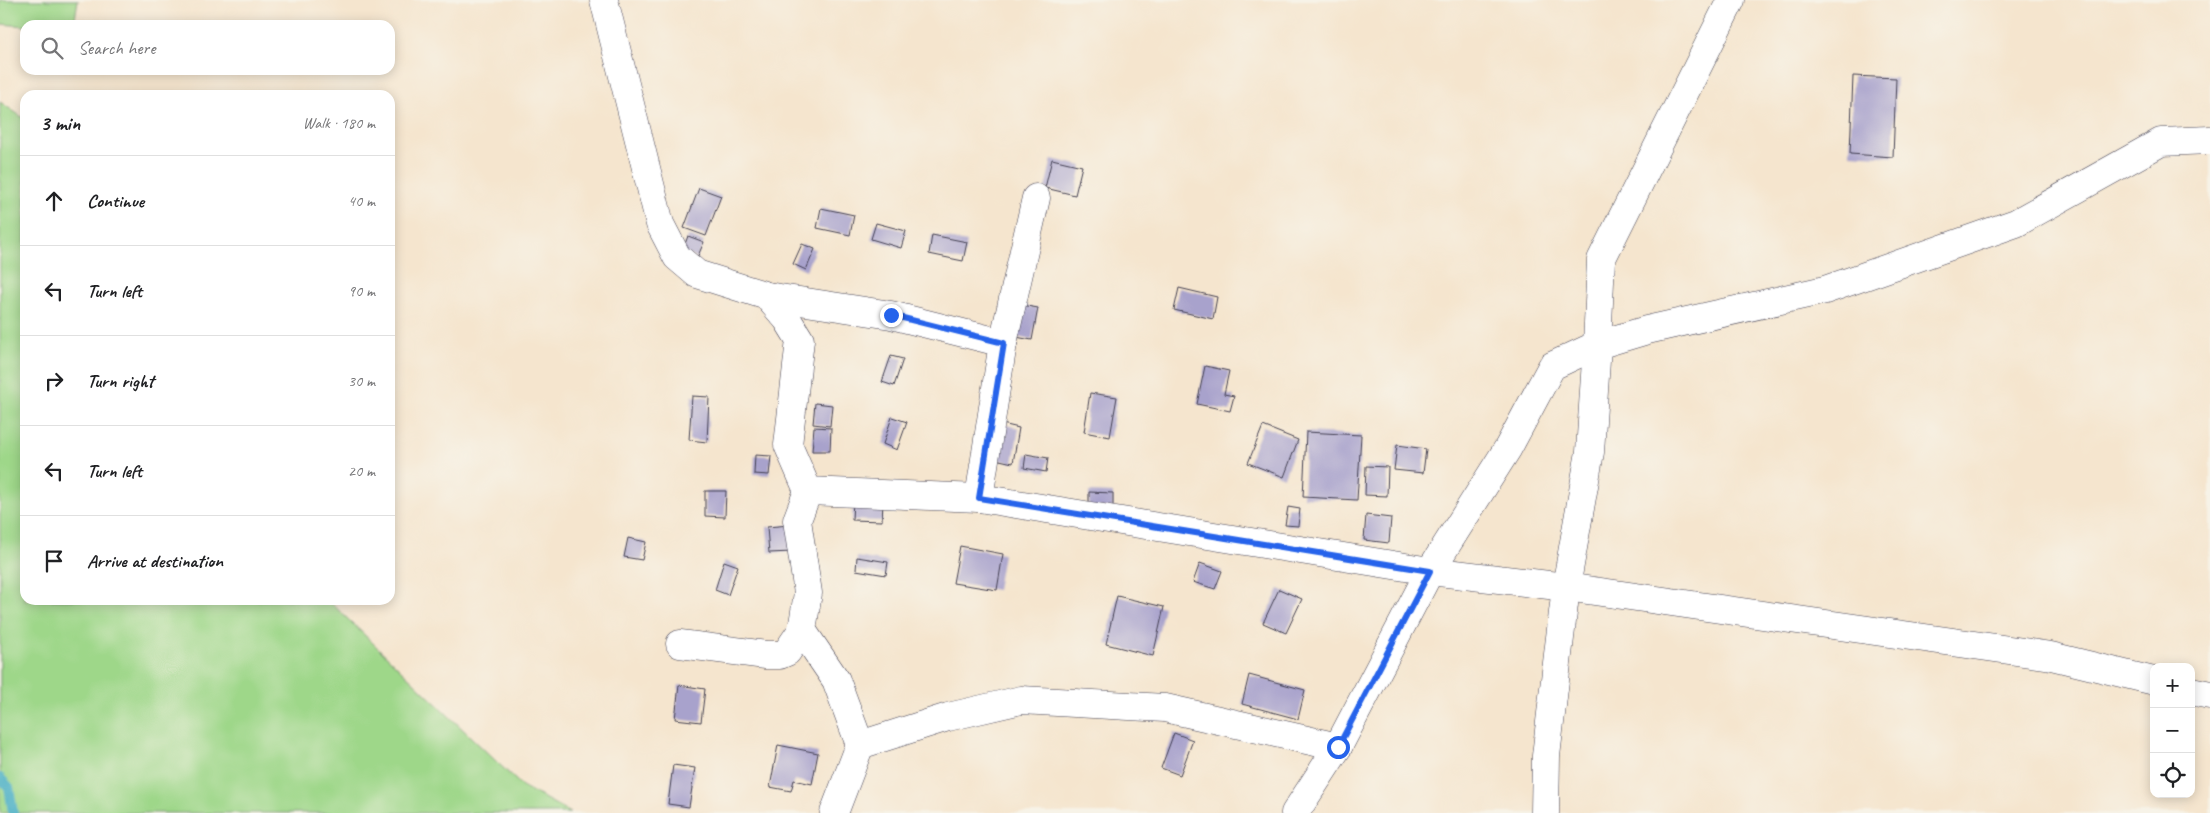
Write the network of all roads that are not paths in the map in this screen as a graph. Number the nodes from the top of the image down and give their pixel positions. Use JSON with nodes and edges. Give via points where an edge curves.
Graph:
{"nodes":[{"id":1,"x":604,"y":0,"type":"edge"},
{"id":2,"x":1732,"y":0,"type":"edge"},
{"id":3,"x":2210,"y":140,"type":"edge"},
{"id":4,"x":1036,"y":198,"type":"dead end"},
{"id":5,"x":767,"y":296,"type":"junction"},
{"id":6,"x":1004,"y":343,"type":"junction"},
{"id":7,"x":1597,"y":345,"type":"junction"},
{"id":8,"x":808,"y":491,"type":"junction"},
{"id":9,"x":979,"y":498,"type":"junction"},
{"id":10,"x":1430,"y":571,"type":"junction"},
{"id":11,"x":1566,"y":586,"type":"junction"},
{"id":12,"x":802,"y":630,"type":"junction"},
{"id":13,"x":680,"y":644,"type":"dead end"},
{"id":14,"x":2150,"y":680,"type":"edge"},
{"id":15,"x":2195,"y":691,"type":"edge"},
{"id":16,"x":2210,"y":695,"type":"edge"},
{"id":17,"x":860,"y":745,"type":"junction"},
{"id":18,"x":1338,"y":747,"type":"junction"},
{"id":19,"x":834,"y":813,"type":"edge"},
{"id":20,"x":1295,"y":813,"type":"edge"},
{"id":21,"x":1545,"y":813,"type":"edge"}],
"edges":[{"from":1,"to":5,"type":"street","via":[[660,224],[677,257],[697,274]]},
{"from":2,"to":7,"type":"street","via":[[1601,260]]},
{"from":3,"to":7,"type":"street","via":[[2161,142],[2016,223],[1825,290],[1647,330]]},
{"from":4,"to":6,"type":"street"},
{"from":5,"to":6,"type":"street","via":[[891,315]]},
{"from":5,"to":8,"type":"street","via":[[800,340],[788,445]]},
{"from":6,"to":9,"type":"street"},
{"from":7,"to":10,"type":"street","via":[[1552,366],[1508,448]]},
{"from":7,"to":11,"type":"street","via":[[1590,452]]},
{"from":8,"to":9,"type":"street"},
{"from":8,"to":12,"type":"street","via":[[798,520],[808,593]]},
{"from":9,"to":10,"type":"street"},
{"from":10,"to":11,"type":"street"},
{"from":10,"to":18,"type":"street"},
{"from":11,"to":14,"type":"street","via":[[2051,656]]},
{"from":11,"to":21,"type":"street","via":[[1546,756]]},
{"from":12,"to":13,"type":"street","via":[[794,645],[780,655]]},
{"from":12,"to":17,"type":"street","via":[[836,680]]},
{"from":15,"to":16,"type":"street"},
{"from":17,"to":18,"type":"street","via":[[1021,700],[1165,708]]},
{"from":17,"to":19,"type":"street"},
{"from":18,"to":20,"type":"street"}]}
